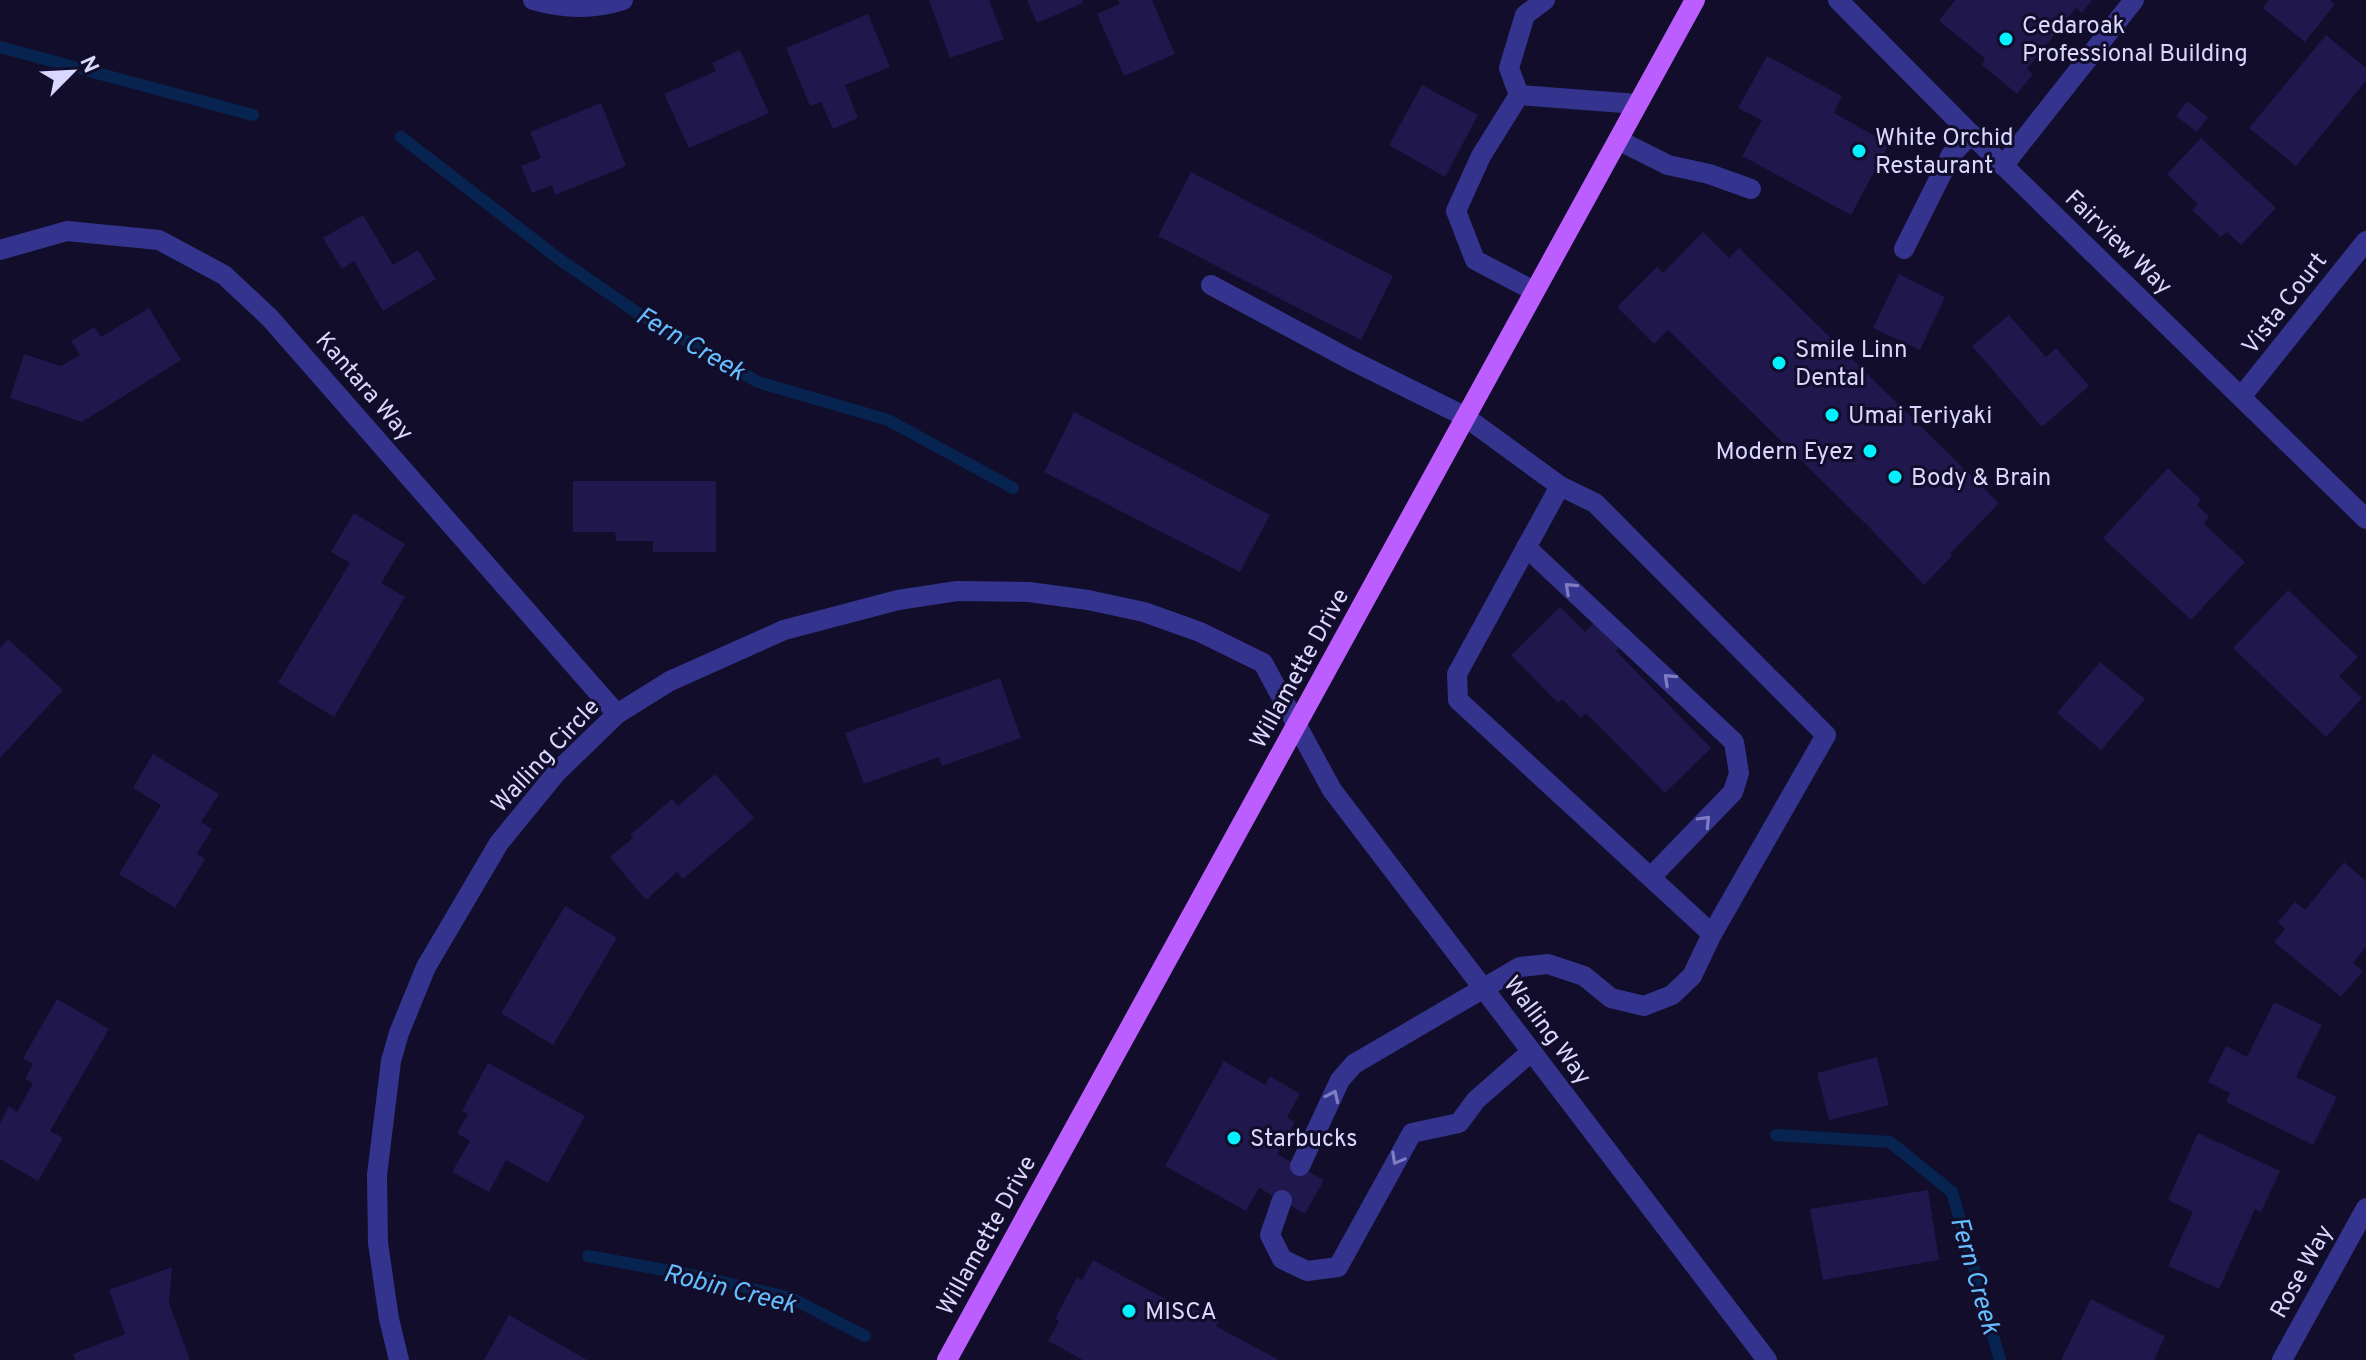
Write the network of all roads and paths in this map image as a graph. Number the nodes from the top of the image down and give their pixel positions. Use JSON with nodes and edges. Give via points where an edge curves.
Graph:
{"nodes":[{"id":1,"x":533,"y":0,"type":"edge"},
{"id":2,"x":623,"y":0,"type":"edge"},
{"id":3,"x":1545,"y":0,"type":"edge"},
{"id":4,"x":1695,"y":0,"type":"edge"},
{"id":5,"x":1838,"y":0,"type":"edge"},
{"id":6,"x":2134,"y":0,"type":"edge"},
{"id":7,"x":1519,"y":95,"type":"junction"},
{"id":8,"x":1637,"y":104,"type":"junction"},
{"id":9,"x":1971,"y":134,"type":"junction"},
{"id":10,"x":1618,"y":140,"type":"junction"},
{"id":11,"x":2003,"y":166,"type":"junction"},
{"id":12,"x":1751,"y":189,"type":"dead end"},
{"id":13,"x":2366,"y":241,"type":"edge"},
{"id":14,"x":1904,"y":249,"type":"dead end"},
{"id":15,"x":0,"y":250,"type":"edge"},
{"id":16,"x":1211,"y":285,"type":"dead end"},
{"id":17,"x":1534,"y":291,"type":"junction"},
{"id":18,"x":2241,"y":397,"type":"junction"},
{"id":19,"x":1464,"y":416,"type":"junction"},
{"id":20,"x":1560,"y":486,"type":"junction"},
{"id":21,"x":2366,"y":519,"type":"edge"},
{"id":22,"x":1526,"y":547,"type":"junction"},
{"id":23,"x":617,"y":714,"type":"junction"},
{"id":24,"x":1297,"y":726,"type":"junction"},
{"id":25,"x":1651,"y":877,"type":"junction"},
{"id":26,"x":1712,"y":934,"type":"junction"},
{"id":27,"x":1483,"y":987,"type":"junction"},
{"id":28,"x":1532,"y":1051,"type":"junction"},
{"id":29,"x":1300,"y":1166,"type":"dead end"},
{"id":30,"x":1282,"y":1200,"type":"dead end"},
{"id":31,"x":2366,"y":1208,"type":"edge"},
{"id":32,"x":399,"y":1360,"type":"edge"},
{"id":33,"x":947,"y":1360,"type":"edge"},
{"id":34,"x":1767,"y":1360,"type":"edge"},
{"id":35,"x":2282,"y":1360,"type":"edge"}],
"edges":[{"from":1,"to":2,"type":"street","via":[[599,8]]},
{"from":3,"to":7,"type":"street","via":[[1525,15],[1509,68]]},
{"from":4,"to":8,"type":"main road","name":"Willamette Drive"},
{"from":5,"to":9,"type":"street","name":"Fairview Way"},
{"from":6,"to":11,"type":"street"},
{"from":7,"to":8,"type":"street"},
{"from":7,"to":17,"type":"street","via":[[1481,156],[1456,211],[1475,260]]},
{"from":8,"to":10,"type":"main road","name":"Willamette Drive"},
{"from":9,"to":11,"type":"street","name":"Fairview Way"},
{"from":9,"to":14,"type":"street","via":[[1951,155]]},
{"from":10,"to":12,"type":"street","via":[[1668,165]]},
{"from":10,"to":17,"type":"main road","name":"Willamette Drive"},
{"from":11,"to":18,"type":"street","name":"Fairview Way"},
{"from":13,"to":18,"type":"street","name":"Vista Court"},
{"from":15,"to":23,"type":"street","name":"Kantara Way","via":[[67,231],[159,240],[224,275],[270,318]]},
{"from":16,"to":19,"type":"street"},
{"from":17,"to":19,"type":"main road","name":"Willamette Drive"},
{"from":18,"to":21,"type":"street","name":"Fairview Way"},
{"from":19,"to":20,"type":"street"},
{"from":19,"to":24,"type":"main road","name":"Willamette Drive"},
{"from":20,"to":22,"type":"street"},
{"from":20,"to":26,"type":"street","via":[[1595,503],[1826,735]]},
{"from":22,"to":25,"type":"street","via":[[1457,674],[1458,700]]},
{"from":25,"to":22,"type":"street","one_way":true,"via":[[1733,792],[1739,773],[1734,742]]},
{"from":23,"to":24,"type":"street","name":"Walling Circle","via":[[670,681],[784,630],[898,600],[971,591],[1029,592],[1144,612],[1263,663]]},
{"from":23,"to":32,"type":"street","name":"Walling Circle","via":[[557,772],[499,843],[426,967],[399,1033],[385,1094],[377,1188],[378,1243]]},
{"from":24,"to":27,"type":"street","name":"Walling Way","via":[[1332,790]]},
{"from":24,"to":33,"type":"main road","name":"Willamette Drive"},
{"from":25,"to":26,"type":"street"},
{"from":26,"to":27,"type":"street","via":[[1692,976],[1672,995],[1644,1006],[1611,998],[1584,976],[1548,964],[1520,967]]},
{"from":27,"to":28,"type":"street","name":"Walling Way"},
{"from":29,"to":27,"type":"street","one_way":true,"via":[[1340,1080],[1354,1064]]},
{"from":28,"to":30,"type":"street","one_way":true,"via":[[1476,1100],[1459,1123],[1412,1133],[1338,1267],[1307,1271],[1282,1259],[1270,1235]]},
{"from":28,"to":34,"type":"street","name":"Walling Way"},
{"from":31,"to":35,"type":"street","name":"Rose Way"}]}
